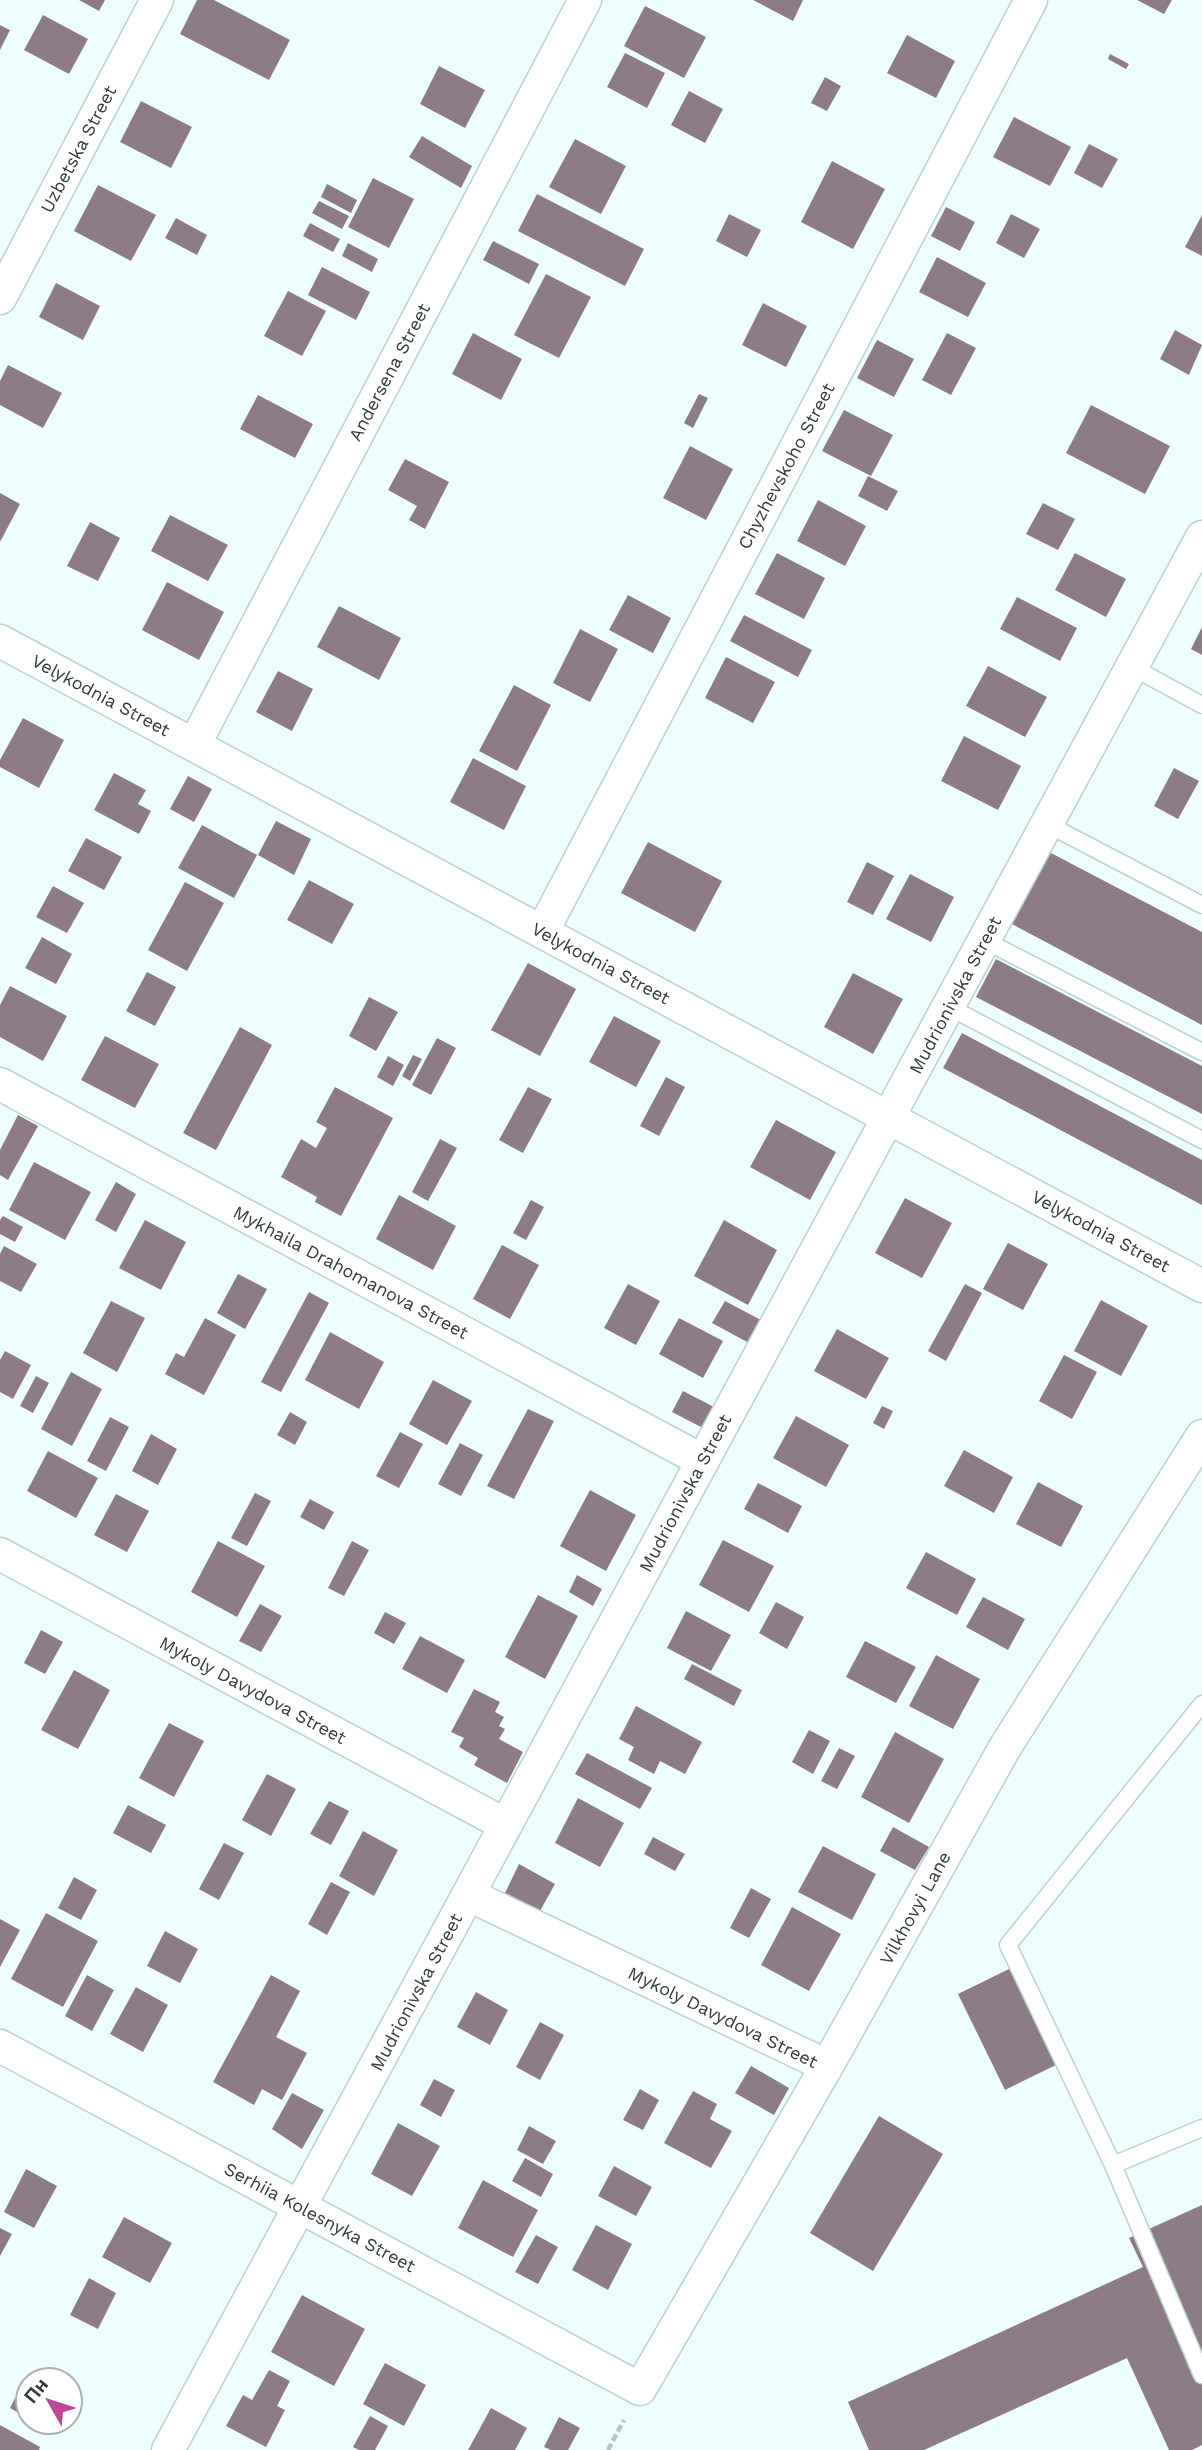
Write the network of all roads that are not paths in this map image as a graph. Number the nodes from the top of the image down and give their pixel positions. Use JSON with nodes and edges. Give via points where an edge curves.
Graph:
{"nodes":[{"id":1,"x":157,"y":0,"type":"edge"},
{"id":2,"x":585,"y":0,"type":"edge"},
{"id":3,"x":1031,"y":0,"type":"edge"},
{"id":4,"x":0,"y":298,"type":"edge"},
{"id":5,"x":1202,"y":537,"type":"edge"},
{"id":6,"x":0,"y":641,"type":"edge"},
{"id":7,"x":1132,"y":667,"type":"junction"},
{"id":8,"x":1202,"y":705,"type":"edge"},
{"id":9,"x":194,"y":745,"type":"junction"},
{"id":10,"x":1047,"y":824,"type":"junction"},
{"id":11,"x":1202,"y":905,"type":"edge"},
{"id":12,"x":542,"y":932,"type":"junction"},
{"id":13,"x":984,"y":940,"type":"junction"},
{"id":14,"x":948,"y":1007,"type":"junction"},
{"id":15,"x":1202,"y":1052,"type":"edge"},
{"id":16,"x":0,"y":1084,"type":"edge"},
{"id":17,"x":888,"y":1118,"type":"junction"},
{"id":18,"x":1202,"y":1140,"type":"edge"},
{"id":19,"x":1202,"y":1286,"type":"edge"},
{"id":20,"x":1202,"y":1436,"type":"edge"},
{"id":21,"x":703,"y":1461,"type":"junction"},
{"id":22,"x":0,"y":1554,"type":"edge"},
{"id":23,"x":1202,"y":1704,"type":"edge"},
{"id":24,"x":506,"y":1825,"type":"junction"},
{"id":25,"x":469,"y":1895,"type":"junction"},
{"id":26,"x":0,"y":2046,"type":"edge"},
{"id":27,"x":827,"y":2066,"type":"junction"},
{"id":28,"x":1202,"y":2128,"type":"edge"},
{"id":29,"x":1113,"y":2165,"type":"junction"},
{"id":30,"x":300,"y":2206,"type":"junction"},
{"id":31,"x":1202,"y":2375,"type":"edge"},
{"id":32,"x":640,"y":2389,"type":"joint"},
{"id":33,"x":168,"y":2450,"type":"edge"}],
"edges":[{"from":1,"to":4,"type":"street","name":"Uzbetska Street"},
{"from":2,"to":9,"type":"street","name":"Andersena Street"},
{"from":3,"to":12,"type":"street","name":"Chyzhevskoho Street"},
{"from":5,"to":7,"type":"street","name":"Mudrionivska Street"},
{"from":6,"to":9,"type":"street","name":"Velykodnia Street"},
{"from":7,"to":8,"type":"lane"},
{"from":7,"to":10,"type":"street","name":"Mudrionivska Street"},
{"from":9,"to":12,"type":"street","name":"Velykodnia Street"},
{"from":10,"to":11,"type":"lane"},
{"from":10,"to":13,"type":"street","name":"Mudrionivska Street"},
{"from":12,"to":17,"type":"street","name":"Velykodnia Street"},
{"from":13,"to":14,"type":"street","name":"Mudrionivska Street"},
{"from":13,"to":15,"type":"lane"},
{"from":14,"to":17,"type":"street","name":"Mudrionivska Street"},
{"from":14,"to":18,"type":"lane"},
{"from":16,"to":21,"type":"street","name":"Mykhaila Drahomanova Street"},
{"from":17,"to":19,"type":"street","name":"Velykodnia Street"},
{"from":17,"to":21,"type":"street","name":"Mudrionivska Street"},
{"from":20,"to":27,"type":"street","name":"Vilkhovyi Lane","via":[[1004,1749]]},
{"from":21,"to":24,"type":"street","name":"Mudrionivska Street"},
{"from":22,"to":24,"type":"street","name":"Mykoly Davydova Street"},
{"from":23,"to":29,"type":"lane","via":[[1008,1945]]},
{"from":24,"to":25,"type":"street","name":"Mudrionivska Street"},
{"from":25,"to":27,"type":"street","name":"Mykoly Davydova Street"},
{"from":25,"to":30,"type":"street","name":"Mudrionivska Street"},
{"from":26,"to":30,"type":"street","name":"Serhiia Kolesnyka Street"},
{"from":27,"to":32,"type":"street","name":"Vilkhovyi Lane"},
{"from":28,"to":29,"type":"lane"},
{"from":29,"to":31,"type":"lane"},
{"from":30,"to":32,"type":"street","name":"Serhiia Kolesnyka Street"},
{"from":30,"to":33,"type":"street","name":"Mudrionivska Street"}]}
